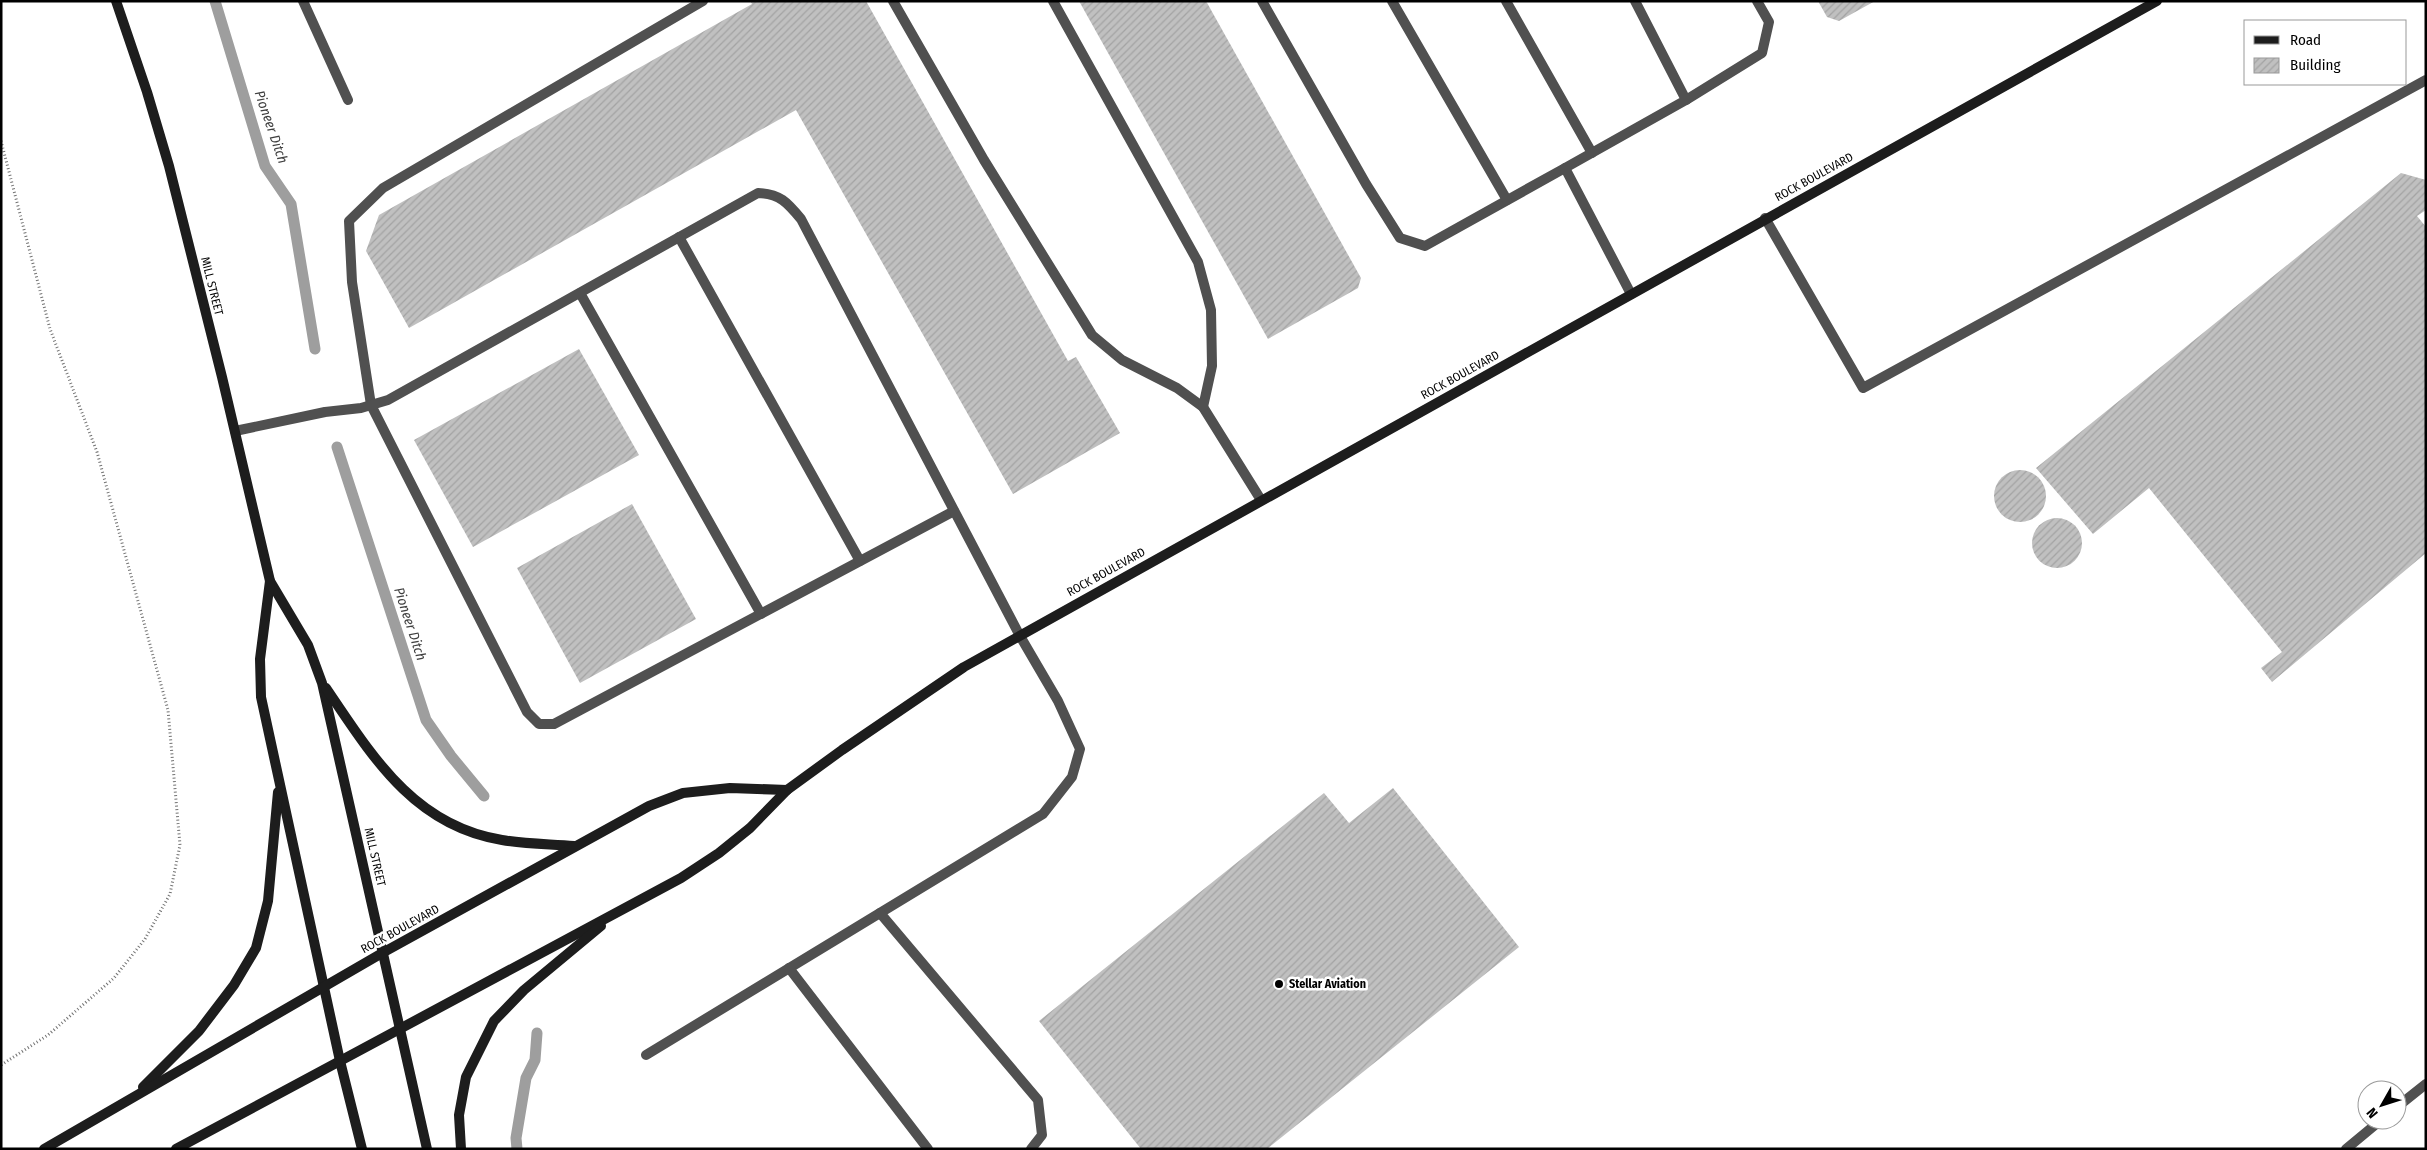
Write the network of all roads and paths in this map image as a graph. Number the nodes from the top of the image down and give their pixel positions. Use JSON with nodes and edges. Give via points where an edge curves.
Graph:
{"nodes":[{"id":1,"x":116,"y":1,"type":"edge"},
{"id":2,"x":304,"y":1,"type":"edge"},
{"id":3,"x":703,"y":1,"type":"edge"},
{"id":4,"x":893,"y":1,"type":"edge"},
{"id":5,"x":1053,"y":1,"type":"edge"},
{"id":6,"x":1262,"y":1,"type":"edge"},
{"id":7,"x":1392,"y":1,"type":"edge"},
{"id":8,"x":1506,"y":1,"type":"edge"},
{"id":9,"x":1636,"y":1,"type":"edge"},
{"id":10,"x":1757,"y":1,"type":"edge"},
{"id":11,"x":2156,"y":2,"type":"edge"},
{"id":12,"x":2426,"y":80,"type":"edge"},
{"id":13,"x":348,"y":100,"type":"dead end"},
{"id":14,"x":1686,"y":100,"type":"junction"},
{"id":15,"x":1,"y":141,"type":"edge"},
{"id":16,"x":1592,"y":153,"type":"junction"},
{"id":17,"x":1565,"y":168,"type":"junction"},
{"id":18,"x":1507,"y":200,"type":"junction"},
{"id":19,"x":1765,"y":218,"type":"junction"},
{"id":20,"x":679,"y":237,"type":"junction"},
{"id":21,"x":580,"y":293,"type":"junction"},
{"id":22,"x":1631,"y":294,"type":"junction"},
{"id":23,"x":371,"y":405,"type":"junction"},
{"id":24,"x":1204,"y":407,"type":"junction"},
{"id":25,"x":235,"y":431,"type":"junction"},
{"id":26,"x":1261,"y":500,"type":"junction"},
{"id":27,"x":954,"y":511,"type":"junction"},
{"id":28,"x":860,"y":561,"type":"junction"},
{"id":29,"x":270,"y":581,"type":"junction"},
{"id":30,"x":761,"y":614,"type":"junction"},
{"id":31,"x":1020,"y":636,"type":"junction"},
{"id":32,"x":322,"y":683,"type":"junction"},
{"id":33,"x":279,"y":781,"type":"junction"},
{"id":34,"x":787,"y":790,"type":"junction"},
{"id":35,"x":575,"y":846,"type":"junction"},
{"id":36,"x":618,"y":912,"type":"junction"},
{"id":37,"x":880,"y":913,"type":"junction"},
{"id":38,"x":384,"y":952,"type":"junction"},
{"id":39,"x":789,"y":968,"type":"junction"},
{"id":40,"x":323,"y":987,"type":"junction"},
{"id":41,"x":400,"y":1029,"type":"junction"},
{"id":42,"x":646,"y":1055,"type":"dead end"},
{"id":43,"x":340,"y":1060,"type":"junction"},
{"id":44,"x":1,"y":1065,"type":"edge"},
{"id":45,"x":2426,"y":1084,"type":"edge"},
{"id":46,"x":133,"y":1097,"type":"junction"},
{"id":47,"x":2407,"y":1100,"type":"edge"},
{"id":48,"x":2369,"y":1130,"type":"edge"},
{"id":49,"x":44,"y":1149,"type":"edge"},
{"id":50,"x":176,"y":1149,"type":"edge"},
{"id":51,"x":362,"y":1149,"type":"edge"},
{"id":52,"x":427,"y":1149,"type":"edge"},
{"id":53,"x":460,"y":1149,"type":"edge"},
{"id":54,"x":928,"y":1149,"type":"edge"},
{"id":55,"x":1031,"y":1149,"type":"edge"},
{"id":56,"x":2346,"y":1149,"type":"edge"}],
"edges":[{"from":1,"to":25,"type":"main road","name":"MILL STREET","via":[[169,166]]},
{"from":2,"to":13,"type":"lane"},
{"from":3,"to":23,"type":"lane","via":[[383,188],[350,222],[352,282]]},
{"from":4,"to":24,"type":"lane","via":[[984,160],[1092,335],[1122,360],[1177,388]]},
{"from":5,"to":24,"type":"lane","via":[[1198,262],[1211,310],[1212,366]]},
{"from":6,"to":18,"type":"lane","via":[[1400,238],[1425,246]]},
{"from":7,"to":18,"type":"lane"},
{"from":8,"to":16,"type":"lane"},
{"from":9,"to":14,"type":"lane"},
{"from":10,"to":14,"type":"lane","via":[[1769,22],[1762,53]]},
{"from":11,"to":19,"type":"main road","name":"ROCK BOULEVARD"},
{"from":12,"to":19,"type":"lane","via":[[1863,388]]},
{"from":14,"to":16,"type":"lane"},
{"from":15,"to":44,"type":"path","via":[[50,329],[97,452],[168,710],[180,845],[170,894],[146,938],[114,978],[48,1036]]},
{"from":16,"to":17,"type":"lane"},
{"from":17,"to":18,"type":"lane"},
{"from":17,"to":22,"type":"lane"},
{"from":19,"to":22,"type":"main road","name":"ROCK BOULEVARD"},
{"from":20,"to":21,"type":"lane"},
{"from":20,"to":27,"type":"lane","via":[[758,193],[774,194],[792,207]]},
{"from":20,"to":28,"type":"lane"},
{"from":21,"to":23,"type":"lane","via":[[388,400]]},
{"from":21,"to":30,"type":"lane"},
{"from":22,"to":26,"type":"main road","name":"ROCK BOULEVARD"},
{"from":23,"to":25,"type":"lane"},
{"from":23,"to":30,"type":"lane","via":[[527,712],[539,724],[554,724]]},
{"from":24,"to":26,"type":"lane"},
{"from":25,"to":29,"type":"main road","name":"MILL STREET"},
{"from":26,"to":31,"type":"main road","name":"ROCK BOULEVARD"},
{"from":27,"to":28,"type":"lane"},
{"from":27,"to":31,"type":"lane"},
{"from":28,"to":30,"type":"lane"},
{"from":29,"to":32,"type":"main road","name":"MILL STREET","via":[[308,645]]},
{"from":29,"to":33,"type":"main road","name":"MILL STREET","via":[[260,659],[261,688]]},
{"from":31,"to":34,"type":"main road","name":"ROCK BOULEVARD","via":[[911,702]]},
{"from":31,"to":37,"type":"lane","via":[[1058,701],[1080,749],[1072,777],[1043,814]]},
{"from":32,"to":35,"type":"main road","via":[[371,754],[423,808],[450,824],[502,841]]},
{"from":32,"to":38,"type":"main road","name":"MILL STREET"},
{"from":33,"to":40,"type":"main road","name":"MILL STREET"},
{"from":33,"to":46,"type":"main road","via":[[268,901],[256,948],[234,985],[199,1031]]},
{"from":34,"to":35,"type":"main road","name":"ROCK BOULEVARD","via":[[730,788],[683,793],[649,806]]},
{"from":34,"to":36,"type":"main road","name":"ROCK BOULEVARD","via":[[750,828],[718,853],[681,878]]},
{"from":35,"to":38,"type":"main road","name":"ROCK BOULEVARD"},
{"from":36,"to":41,"type":"main road","name":"ROCK BOULEVARD"},
{"from":36,"to":53,"type":"main road","via":[[524,990],[494,1021],[466,1077],[459,1114]]},
{"from":37,"to":39,"type":"lane"},
{"from":37,"to":55,"type":"lane","via":[[1038,1100],[1042,1135]]},
{"from":38,"to":40,"type":"main road","name":"ROCK BOULEVARD"},
{"from":38,"to":41,"type":"main road","name":"MILL STREET"},
{"from":39,"to":42,"type":"lane"},
{"from":39,"to":54,"type":"lane"},
{"from":40,"to":43,"type":"main road","name":"MILL STREET"},
{"from":40,"to":46,"type":"main road","name":"ROCK BOULEVARD"},
{"from":41,"to":43,"type":"main road","name":"ROCK BOULEVARD"},
{"from":41,"to":52,"type":"main road","name":"MILL STREET"},
{"from":43,"to":50,"type":"main road","name":"ROCK BOULEVARD"},
{"from":43,"to":51,"type":"main road","name":"MILL STREET"},
{"from":45,"to":47,"type":"lane"},
{"from":46,"to":49,"type":"main road","name":"ROCK BOULEVARD"},
{"from":48,"to":56,"type":"lane"}]}
